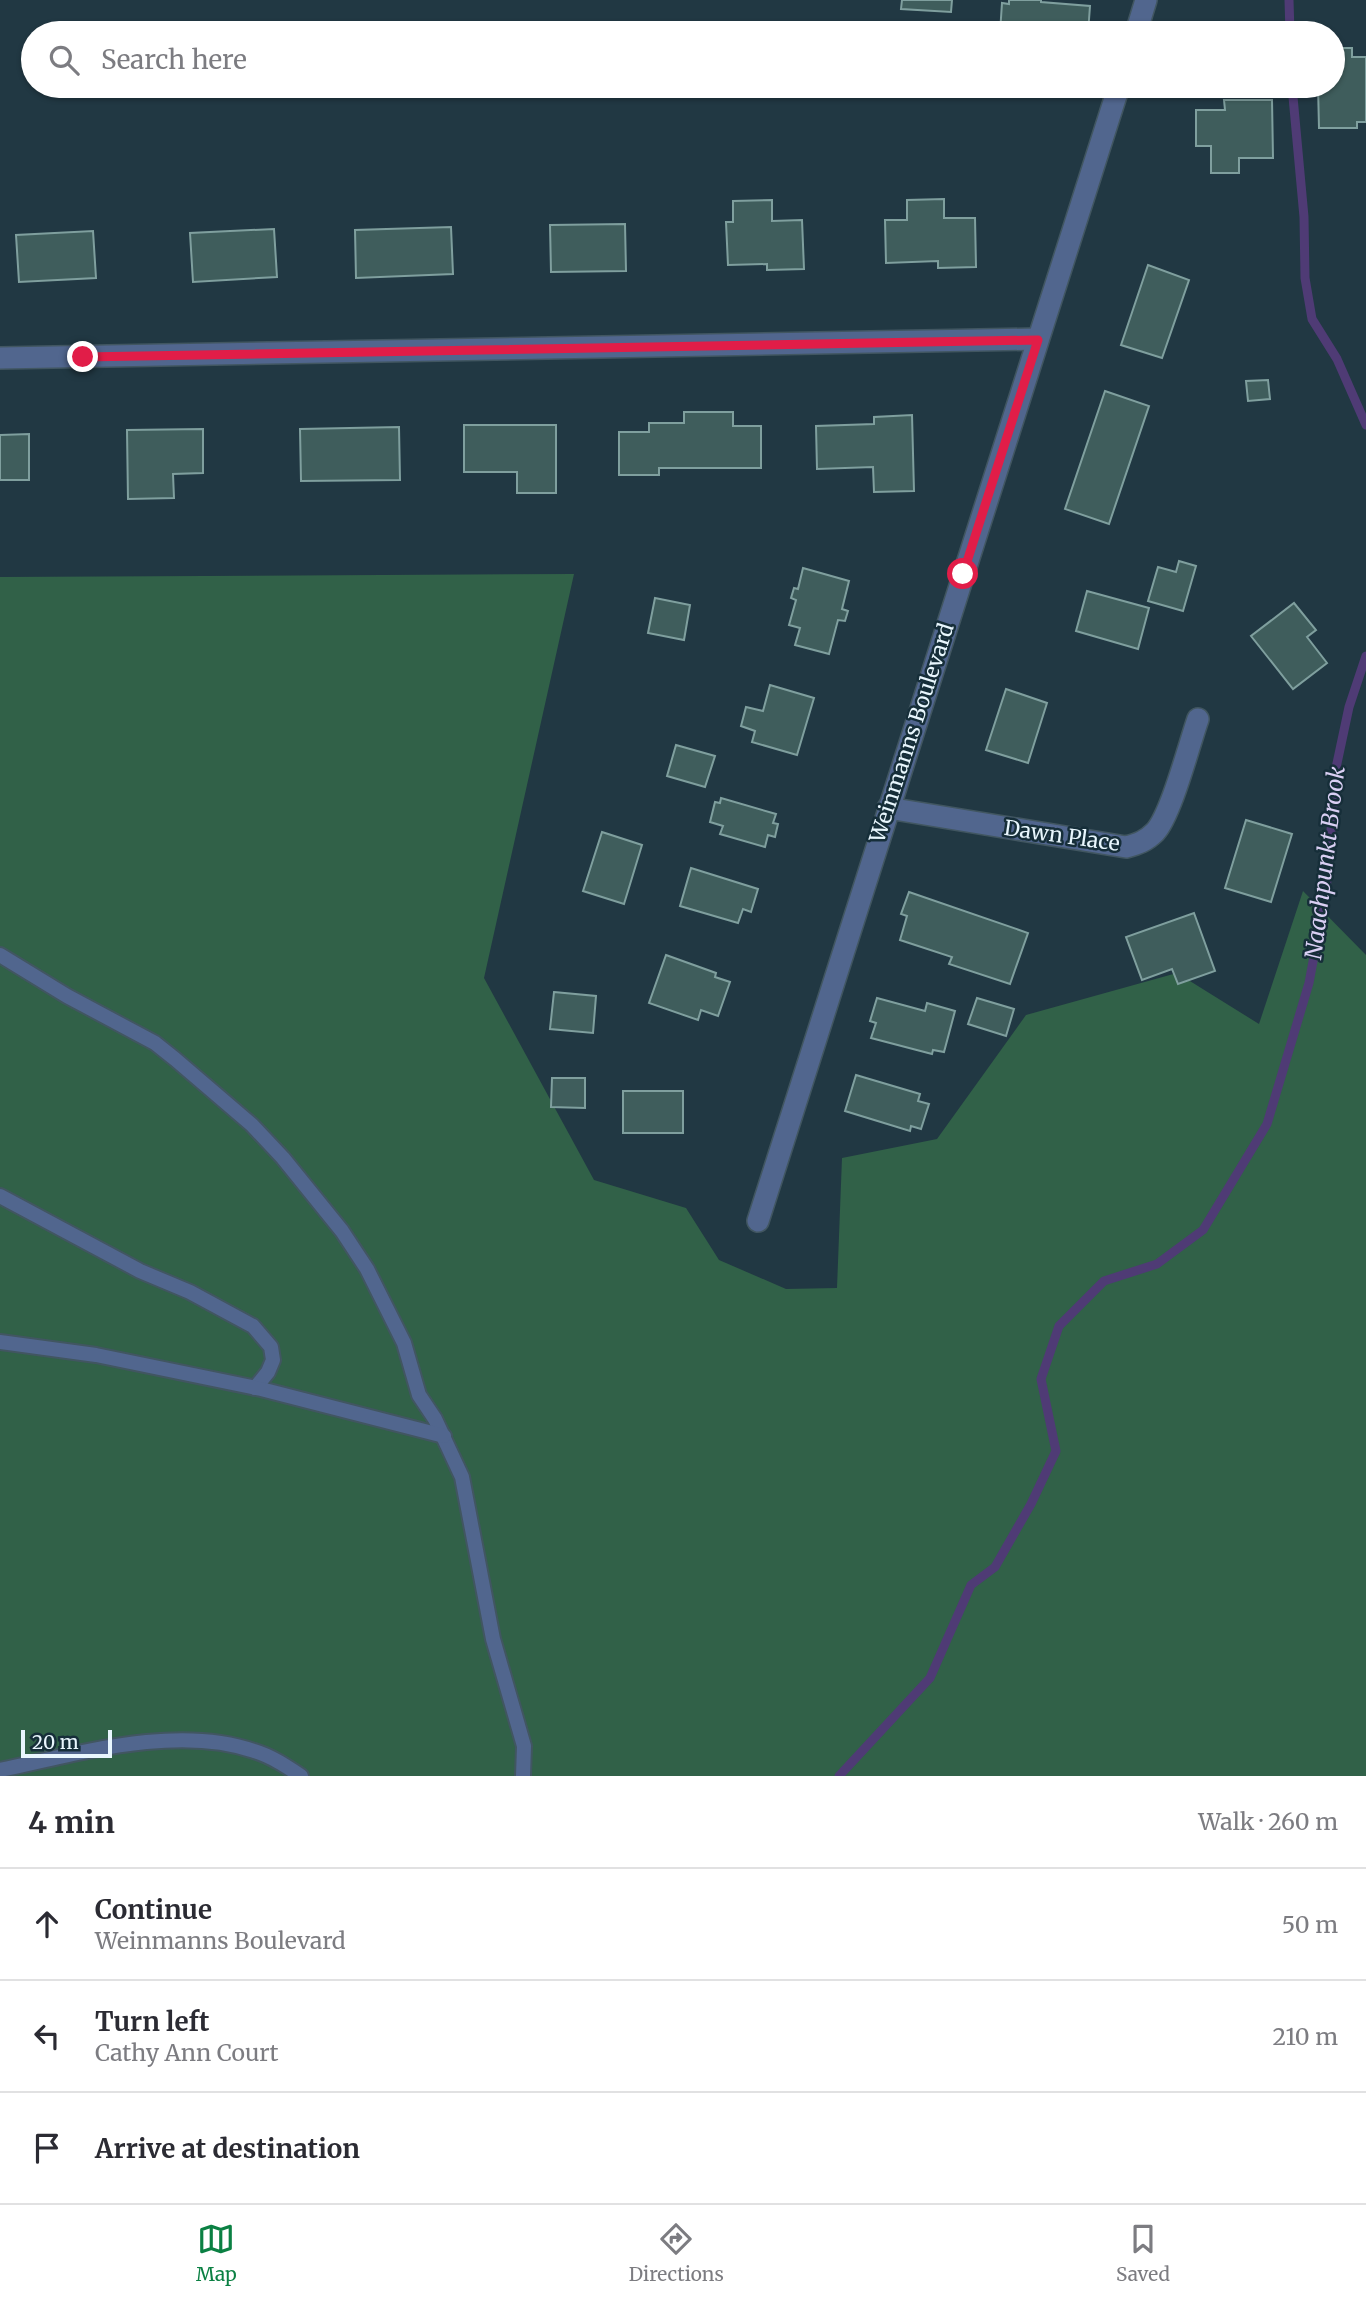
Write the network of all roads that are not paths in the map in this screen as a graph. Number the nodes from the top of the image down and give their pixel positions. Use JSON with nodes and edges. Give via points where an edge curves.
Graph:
{"nodes":[{"id":1,"x":1146,"y":0,"type":"edge"},
{"id":2,"x":1140,"y":21,"type":"edge"},
{"id":3,"x":1115,"y":98,"type":"edge"},
{"id":4,"x":1038,"y":340,"type":"junction"},
{"id":5,"x":0,"y":358,"type":"edge"},
{"id":6,"x":1198,"y":719,"type":"dead end"},
{"id":7,"x":888,"y":808,"type":"junction"},
{"id":8,"x":0,"y":955,"type":"edge"},
{"id":9,"x":0,"y":1196,"type":"edge"},
{"id":10,"x":758,"y":1220,"type":"dead end"},
{"id":11,"x":0,"y":1342,"type":"edge"},
{"id":12,"x":255,"y":1388,"type":"junction"},
{"id":13,"x":444,"y":1436,"type":"junction"},
{"id":14,"x":0,"y":1770,"type":"edge"},
{"id":15,"x":300,"y":1776,"type":"edge"},
{"id":16,"x":523,"y":1776,"type":"edge"}],
"edges":[{"from":1,"to":2,"type":"street"},
{"from":3,"to":4,"type":"street","name":"Weinmanns Boulevard"},
{"from":4,"to":5,"type":"street"},
{"from":4,"to":7,"type":"street","name":"Weinmanns Boulevard"},
{"from":6,"to":7,"type":"street","name":"Dawn Place","via":[[1156,831],[1126,847]]},
{"from":7,"to":10,"type":"street","name":"Weinmanns Boulevard"},
{"from":8,"to":13,"type":"lane","via":[[155,1043],[283,1158],[367,1269],[404,1343],[419,1395]]},
{"from":9,"to":12,"type":"lane","via":[[253,1326],[271,1348],[273,1360]]},
{"from":11,"to":12,"type":"lane","via":[[96,1354]]},
{"from":12,"to":13,"type":"lane"},
{"from":13,"to":16,"type":"lane","via":[[462,1478],[494,1639],[524,1746]]},
{"from":14,"to":15,"type":"lane","via":[[127,1745],[189,1740],[253,1750]]}]}
